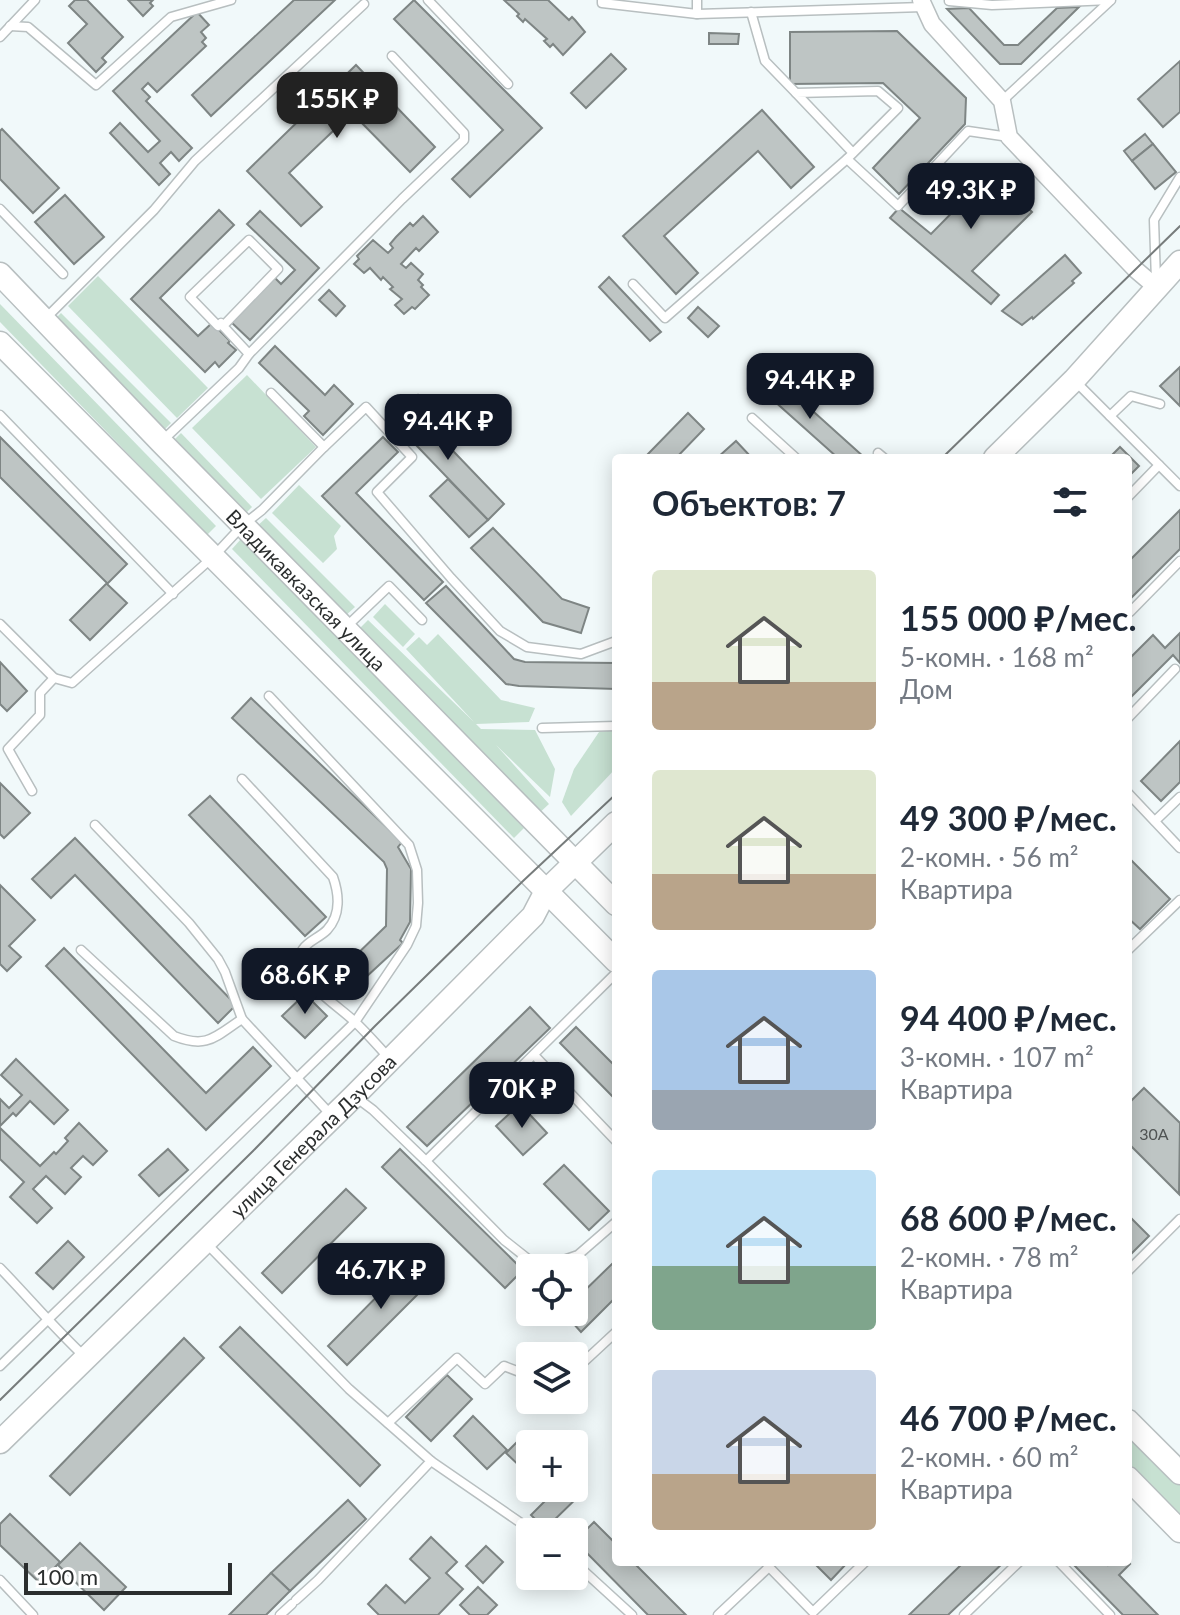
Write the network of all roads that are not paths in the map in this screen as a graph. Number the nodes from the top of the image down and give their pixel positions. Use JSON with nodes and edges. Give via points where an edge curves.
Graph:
{"nodes":[{"id":1,"x":35,"y":0,"type":"edge"},
{"id":2,"x":231,"y":0,"type":"edge"},
{"id":3,"x":428,"y":0,"type":"edge"},
{"id":4,"x":697,"y":0,"type":"edge"},
{"id":5,"x":785,"y":0,"type":"edge"},
{"id":6,"x":820,"y":0,"type":"edge"},
{"id":7,"x":1111,"y":0,"type":"edge"},
{"id":8,"x":601,"y":1,"type":"edge"},
{"id":9,"x":949,"y":1,"type":"edge"},
{"id":10,"x":992,"y":2,"type":"edge"},
{"id":11,"x":1036,"y":2,"type":"edge"},
{"id":12,"x":364,"y":4,"type":"dead end"},
{"id":13,"x":922,"y":4,"type":"edge"},
{"id":14,"x":820,"y":10,"type":"junction"},
{"id":15,"x":785,"y":11,"type":"junction"},
{"id":16,"x":751,"y":12,"type":"junction"},
{"id":17,"x":697,"y":14,"type":"junction"},
{"id":18,"x":10,"y":26,"type":"junction"},
{"id":19,"x":0,"y":37,"type":"edge"},
{"id":20,"x":392,"y":56,"type":"dead end"},
{"id":21,"x":508,"y":84,"type":"dead end"},
{"id":22,"x":796,"y":93,"type":"junction"},
{"id":23,"x":1002,"y":101,"type":"junction"},
{"id":24,"x":1009,"y":137,"type":"junction"},
{"id":25,"x":850,"y":156,"type":"junction"},
{"id":26,"x":1180,"y":177,"type":"edge"},
{"id":27,"x":0,"y":209,"type":"edge"},
{"id":28,"x":1180,"y":262,"type":"edge"},
{"id":29,"x":0,"y":274,"type":"edge"},
{"id":30,"x":63,"y":274,"type":"dead end"},
{"id":31,"x":633,"y":284,"type":"dead end"},
{"id":32,"x":1156,"y":287,"type":"junction"},
{"id":33,"x":44,"y":320,"type":"junction"},
{"id":34,"x":223,"y":326,"type":"junction"},
{"id":35,"x":0,"y":343,"type":"edge"},
{"id":36,"x":249,"y":354,"type":"junction"},
{"id":37,"x":1074,"y":380,"type":"junction"},
{"id":38,"x":271,"y":393,"type":"dead end"},
{"id":39,"x":1160,"y":404,"type":"dead end"},
{"id":40,"x":0,"y":415,"type":"edge"},
{"id":41,"x":1110,"y":416,"type":"junction"},
{"id":42,"x":752,"y":418,"type":"dead end"},
{"id":43,"x":161,"y":442,"type":"junction"},
{"id":44,"x":324,"y":447,"type":"junction"},
{"id":45,"x":792,"y":454,"type":"edge"},
{"id":46,"x":999,"y":454,"type":"edge"},
{"id":47,"x":1159,"y":465,"type":"junction"},
{"id":48,"x":1180,"y":486,"type":"edge"},
{"id":49,"x":1132,"y":493,"type":"edge"},
{"id":50,"x":243,"y":525,"type":"junction"},
{"id":51,"x":214,"y":556,"type":"junction"},
{"id":52,"x":1180,"y":561,"type":"edge"},
{"id":53,"x":173,"y":594,"type":"junction"},
{"id":54,"x":1132,"y":610,"type":"edge"},
{"id":55,"x":422,"y":620,"type":"dead end"},
{"id":56,"x":0,"y":624,"type":"edge"},
{"id":57,"x":344,"y":628,"type":"junction"},
{"id":58,"x":612,"y":642,"type":"edge"},
{"id":59,"x":1175,"y":669,"type":"dead end"},
{"id":60,"x":54,"y":678,"type":"junction"},
{"id":61,"x":269,"y":696,"type":"dead end"},
{"id":62,"x":1132,"y":714,"type":"edge"},
{"id":63,"x":612,"y":726,"type":"edge"},
{"id":64,"x":542,"y":728,"type":"dead end"},
{"id":65,"x":242,"y":779,"type":"dead end"},
{"id":66,"x":32,"y":791,"type":"dead end"},
{"id":67,"x":1132,"y":797,"type":"edge"},
{"id":68,"x":1180,"y":797,"type":"edge"},
{"id":69,"x":1155,"y":821,"type":"junction"},
{"id":70,"x":95,"y":825,"type":"dead end"},
{"id":71,"x":612,"y":827,"type":"edge"},
{"id":72,"x":1180,"y":848,"type":"edge"},
{"id":73,"x":575,"y":862,"type":"junction"},
{"id":74,"x":546,"y":891,"type":"junction"},
{"id":75,"x":612,"y":900,"type":"edge"},
{"id":76,"x":1180,"y":900,"type":"edge"},
{"id":77,"x":1132,"y":946,"type":"edge"},
{"id":78,"x":81,"y":950,"type":"dead end"},
{"id":79,"x":612,"y":957,"type":"edge"},
{"id":80,"x":612,"y":977,"type":"edge"},
{"id":81,"x":242,"y":1019,"type":"junction"},
{"id":82,"x":355,"y":1022,"type":"junction"},
{"id":83,"x":534,"y":1055,"type":"junction"},
{"id":84,"x":390,"y":1060,"type":"junction"},
{"id":85,"x":297,"y":1078,"type":"junction"},
{"id":86,"x":354,"y":1096,"type":"junction"},
{"id":87,"x":333,"y":1116,"type":"junction"},
{"id":88,"x":612,"y":1137,"type":"edge"},
{"id":89,"x":426,"y":1161,"type":"junction"},
{"id":90,"x":1180,"y":1219,"type":"edge"},
{"id":91,"x":612,"y":1225,"type":"edge"},
{"id":92,"x":205,"y":1241,"type":"junction"},
{"id":93,"x":1132,"y":1267,"type":"edge"},
{"id":94,"x":0,"y":1268,"type":"edge"},
{"id":95,"x":48,"y":1318,"type":"junction"},
{"id":96,"x":612,"y":1336,"type":"edge"},
{"id":97,"x":86,"y":1357,"type":"junction"},
{"id":98,"x":588,"y":1358,"type":"edge"},
{"id":99,"x":0,"y":1366,"type":"edge"},
{"id":100,"x":516,"y":1371,"type":"edge"},
{"id":101,"x":388,"y":1423,"type":"junction"},
{"id":102,"x":1132,"y":1425,"type":"edge"},
{"id":103,"x":0,"y":1442,"type":"edge"},
{"id":104,"x":431,"y":1461,"type":"junction"},
{"id":105,"x":1180,"y":1473,"type":"edge"},
{"id":106,"x":1132,"y":1482,"type":"edge"},
{"id":107,"x":516,"y":1520,"type":"edge"},
{"id":108,"x":1180,"y":1531,"type":"edge"},
{"id":109,"x":770,"y":1566,"type":"edge"},
{"id":110,"x":774,"y":1566,"type":"edge"},
{"id":111,"x":861,"y":1566,"type":"edge"},
{"id":112,"x":1015,"y":1566,"type":"edge"},
{"id":113,"x":1063,"y":1566,"type":"edge"},
{"id":114,"x":588,"y":1575,"type":"edge"},
{"id":115,"x":0,"y":1580,"type":"edge"},
{"id":116,"x":33,"y":1615,"type":"edge"},
{"id":117,"x":280,"y":1615,"type":"edge"},
{"id":118,"x":632,"y":1615,"type":"edge"},
{"id":119,"x":718,"y":1615,"type":"edge"},
{"id":120,"x":964,"y":1615,"type":"edge"},
{"id":121,"x":1110,"y":1615,"type":"edge"}],
"edges":[{"from":1,"to":18,"type":"lane"},
{"from":2,"to":18,"type":"lane","via":[[171,17],[96,85],[28,27]]},
{"from":3,"to":21,"type":"lane"},
{"from":4,"to":17,"type":"lane"},
{"from":5,"to":15,"type":"lane"},
{"from":6,"to":14,"type":"lane"},
{"from":7,"to":11,"type":"lane"},
{"from":7,"to":23,"type":"lane"},
{"from":8,"to":17,"type":"lane"},
{"from":9,"to":10,"type":"lane"},
{"from":10,"to":11,"type":"lane"},
{"from":12,"to":33,"type":"lane","via":[[195,161],[154,210]]},
{"from":13,"to":14,"type":"lane"},
{"from":13,"to":23,"type":"street","via":[[932,24]]},
{"from":14,"to":15,"type":"lane"},
{"from":15,"to":16,"type":"lane"},
{"from":16,"to":17,"type":"lane"},
{"from":16,"to":22,"type":"lane","via":[[765,61]]},
{"from":18,"to":19,"type":"lane"},
{"from":20,"to":36,"type":"lane","via":[[464,133],[464,140]]},
{"from":22,"to":25,"type":"lane"},
{"from":22,"to":25,"type":"lane","via":[[878,91],[898,108]]},
{"from":23,"to":24,"type":"street"},
{"from":24,"to":25,"type":"lane","via":[[968,131],[898,206]]},
{"from":24,"to":32,"type":"street"},
{"from":25,"to":31,"type":"lane","via":[[665,318]]},
{"from":26,"to":32,"type":"lane","via":[[1154,220]]},
{"from":27,"to":30,"type":"lane"},
{"from":28,"to":32,"type":"main road"},
{"from":29,"to":33,"type":"main road","name":"Владикавказская улица"},
{"from":32,"to":37,"type":"main road"},
{"from":33,"to":43,"type":"main road","name":"Владикавказская улица"},
{"from":34,"to":34,"type":"lane","via":[[278,269],[249,240],[190,297]]},
{"from":34,"to":36,"type":"lane"},
{"from":35,"to":51,"type":"main road","name":"Владикавказская улица"},
{"from":36,"to":43,"type":"lane"},
{"from":37,"to":41,"type":"lane"},
{"from":37,"to":46,"type":"main road"},
{"from":38,"to":44,"type":"lane"},
{"from":39,"to":41,"type":"lane","via":[[1131,396]]},
{"from":40,"to":53,"type":"lane"},
{"from":41,"to":47,"type":"lane"},
{"from":42,"to":45,"type":"lane"},
{"from":43,"to":50,"type":"main road","name":"Владикавказская улица"},
{"from":44,"to":50,"type":"lane"},
{"from":44,"to":58,"type":"lane","via":[[366,407],[412,457],[377,492],[500,631],[527,647],[581,654]]},
{"from":47,"to":48,"type":"lane"},
{"from":47,"to":49,"type":"lane"},
{"from":50,"to":51,"type":"lane"},
{"from":50,"to":57,"type":"main road","name":"Владикавказская улица"},
{"from":51,"to":53,"type":"lane"},
{"from":51,"to":74,"type":"main road","name":"Владикавказская улица"},
{"from":52,"to":54,"type":"lane"},
{"from":53,"to":60,"type":"lane","via":[[72,683]]},
{"from":55,"to":57,"type":"lane","via":[[389,586]]},
{"from":56,"to":60,"type":"lane"},
{"from":57,"to":73,"type":"main road","name":"Владикавказская улица"},
{"from":59,"to":62,"type":"lane"},
{"from":60,"to":66,"type":"lane","via":[[40,693],[40,715],[8,749]]},
{"from":61,"to":82,"type":"lane","via":[[409,845],[417,870],[416,926]]},
{"from":63,"to":64,"type":"lane"},
{"from":65,"to":82,"type":"lane","via":[[333,877],[338,909],[328,929],[305,944],[300,959],[311,982]]},
{"from":67,"to":69,"type":"lane"},
{"from":68,"to":69,"type":"lane"},
{"from":69,"to":72,"type":"lane"},
{"from":70,"to":81,"type":"lane","via":[[218,959]]},
{"from":71,"to":73,"type":"main road","name":"улица Генерала Дзусова"},
{"from":73,"to":74,"type":"main road","name":"улица Генерала Дзусова"},
{"from":73,"to":75,"type":"main road","name":"Владикавказская улица"},
{"from":74,"to":79,"type":"main road","name":"Владикавказская улица"},
{"from":74,"to":84,"type":"main road","name":"улица Генерала Дзусова","via":[[533,916]]},
{"from":76,"to":77,"type":"lane"},
{"from":78,"to":81,"type":"lane","via":[[174,1036],[191,1043],[207,1041]]},
{"from":80,"to":83,"type":"lane"},
{"from":81,"to":85,"type":"lane"},
{"from":82,"to":84,"type":"lane"},
{"from":82,"to":85,"type":"lane"},
{"from":83,"to":88,"type":"lane"},
{"from":83,"to":89,"type":"lane"},
{"from":84,"to":86,"type":"main road","name":"улица Генерала Дзусова"},
{"from":85,"to":87,"type":"lane"},
{"from":85,"to":95,"type":"lane"},
{"from":86,"to":87,"type":"main road","name":"улица Генерала Дзусова"},
{"from":86,"to":89,"type":"lane"},
{"from":87,"to":92,"type":"main road","name":"улица Генерала Дзусова"},
{"from":89,"to":91,"type":"lane","via":[[533,1263],[549,1265],[578,1255]]},
{"from":90,"to":93,"type":"lane"},
{"from":92,"to":97,"type":"main road","name":"улица Генерала Дзусова"},
{"from":92,"to":101,"type":"lane"},
{"from":94,"to":95,"type":"lane"},
{"from":95,"to":97,"type":"lane"},
{"from":95,"to":99,"type":"lane"},
{"from":96,"to":98,"type":"lane"},
{"from":97,"to":103,"type":"main road","name":"улица Генерала Дзусова"},
{"from":100,"to":101,"type":"lane","via":[[504,1366],[485,1384],[457,1358]]},
{"from":101,"to":104,"type":"lane"},
{"from":102,"to":105,"type":"main road"},
{"from":104,"to":107,"type":"lane"},
{"from":104,"to":117,"type":"lane"},
{"from":106,"to":108,"type":"main road"},
{"from":109,"to":119,"type":"lane"},
{"from":110,"to":111,"type":"lane","via":[[813,1612]]},
{"from":112,"to":120,"type":"lane"},
{"from":113,"to":121,"type":"lane"},
{"from":114,"to":118,"type":"lane"},
{"from":115,"to":116,"type":"lane"}]}
